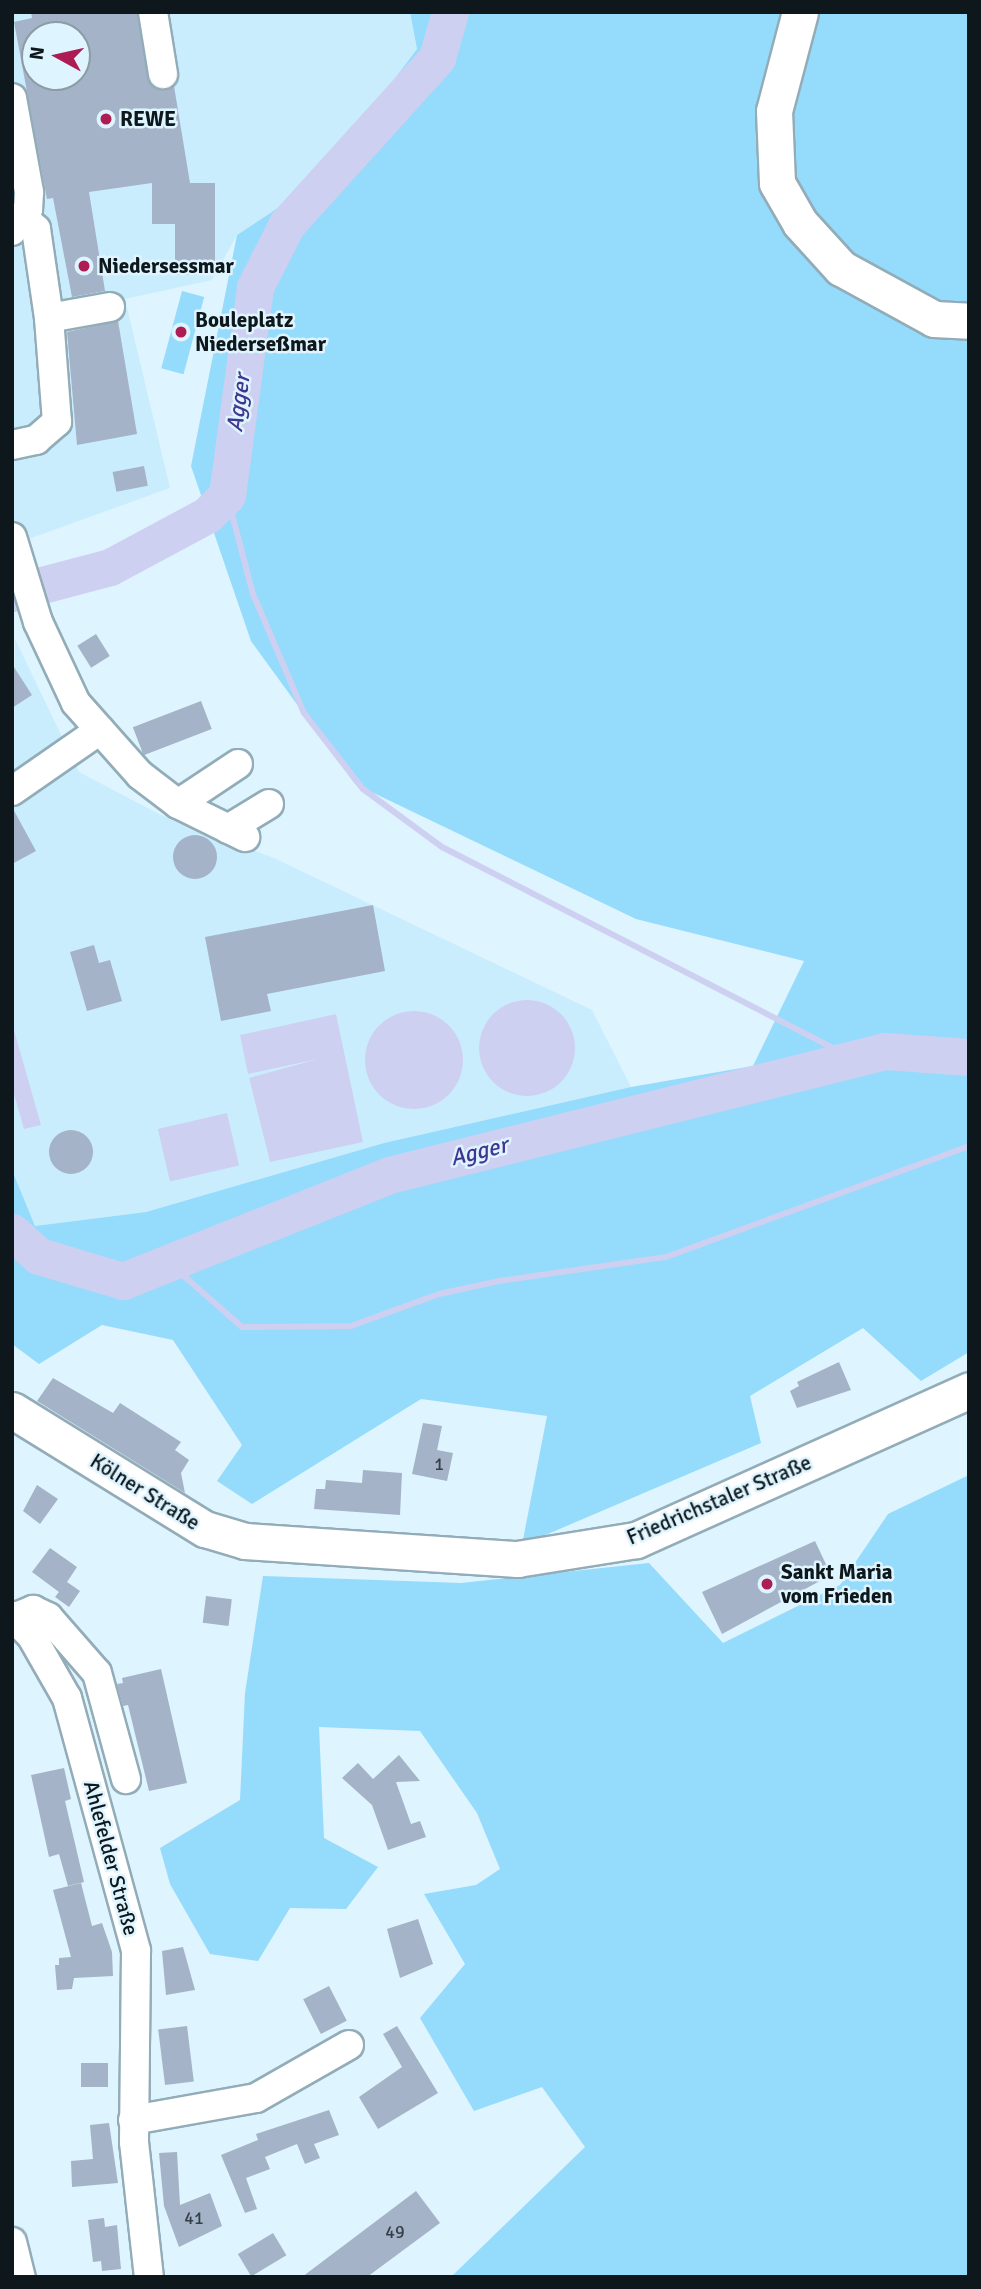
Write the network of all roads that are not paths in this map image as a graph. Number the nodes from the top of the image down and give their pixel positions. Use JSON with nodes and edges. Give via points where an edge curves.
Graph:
{"nodes":[{"id":1,"x":153,"y":12,"type":"edge"},
{"id":2,"x":800,"y":12,"type":"edge"},
{"id":3,"x":163,"y":74,"type":"dead end"},
{"id":4,"x":12,"y":98,"type":"edge"},
{"id":5,"x":21,"y":213,"type":"edge"},
{"id":6,"x":110,"y":307,"type":"dead end"},
{"id":7,"x":49,"y":318,"type":"junction"},
{"id":8,"x":969,"y":321,"type":"edge"},
{"id":9,"x":12,"y":444,"type":"edge"},
{"id":10,"x":15,"y":547,"type":"edge"},
{"id":11,"x":100,"y":730,"type":"junction"},
{"id":12,"x":238,"y":764,"type":"dead end"},
{"id":13,"x":12,"y":791,"type":"edge"},
{"id":14,"x":178,"y":804,"type":"junction"},
{"id":15,"x":269,"y":804,"type":"dead end"},
{"id":16,"x":969,"y":1390,"type":"edge"},
{"id":17,"x":12,"y":1410,"type":"edge"},
{"id":18,"x":372,"y":1549,"type":"joint"},
{"id":19,"x":13,"y":1617,"type":"edge"},
{"id":20,"x":126,"y":1779,"type":"dead end"},
{"id":21,"x":347,"y":2054,"type":"dead end"},
{"id":22,"x":134,"y":2131,"type":"junction"},
{"id":23,"x":12,"y":2242,"type":"edge"},
{"id":24,"x":21,"y":2277,"type":"edge"},
{"id":25,"x":149,"y":2277,"type":"edge"}],
"edges":[{"from":1,"to":3,"type":"street"},
{"from":2,"to":8,"type":"main road","via":[[774,111],[777,183],[800,223],[841,268],[934,319]]},
{"from":4,"to":5,"type":"street"},
{"from":5,"to":7,"type":"street","via":[[36,229]]},
{"from":6,"to":7,"type":"street"},
{"from":7,"to":9,"type":"street","via":[[57,422],[36,440]]},
{"from":10,"to":11,"type":"street","via":[[62,680]]},
{"from":11,"to":13,"type":"street"},
{"from":11,"to":14,"type":"street","via":[[140,775]]},
{"from":12,"to":14,"type":"street"},
{"from":14,"to":15,"type":"street","via":[[237,833]]},
{"from":16,"to":18,"type":"main road","name":"Friedrichstaler Straße","via":[[636,1540],[517,1559]]},
{"from":17,"to":18,"type":"main road","name":"Kölner Straße","via":[[205,1529],[245,1541]]},
{"from":19,"to":20,"type":"street","via":[[33,1610],[48,1617],[97,1673]]},
{"from":19,"to":22,"type":"street","name":"Ahlefelder Straße","via":[[45,1656],[67,1698],[123,1894],[136,1951]]},
{"from":21,"to":22,"type":"street","via":[[256,2098]]},
{"from":22,"to":25,"type":"street","name":"Ahlefelder Straße"},
{"from":23,"to":24,"type":"street"}]}
